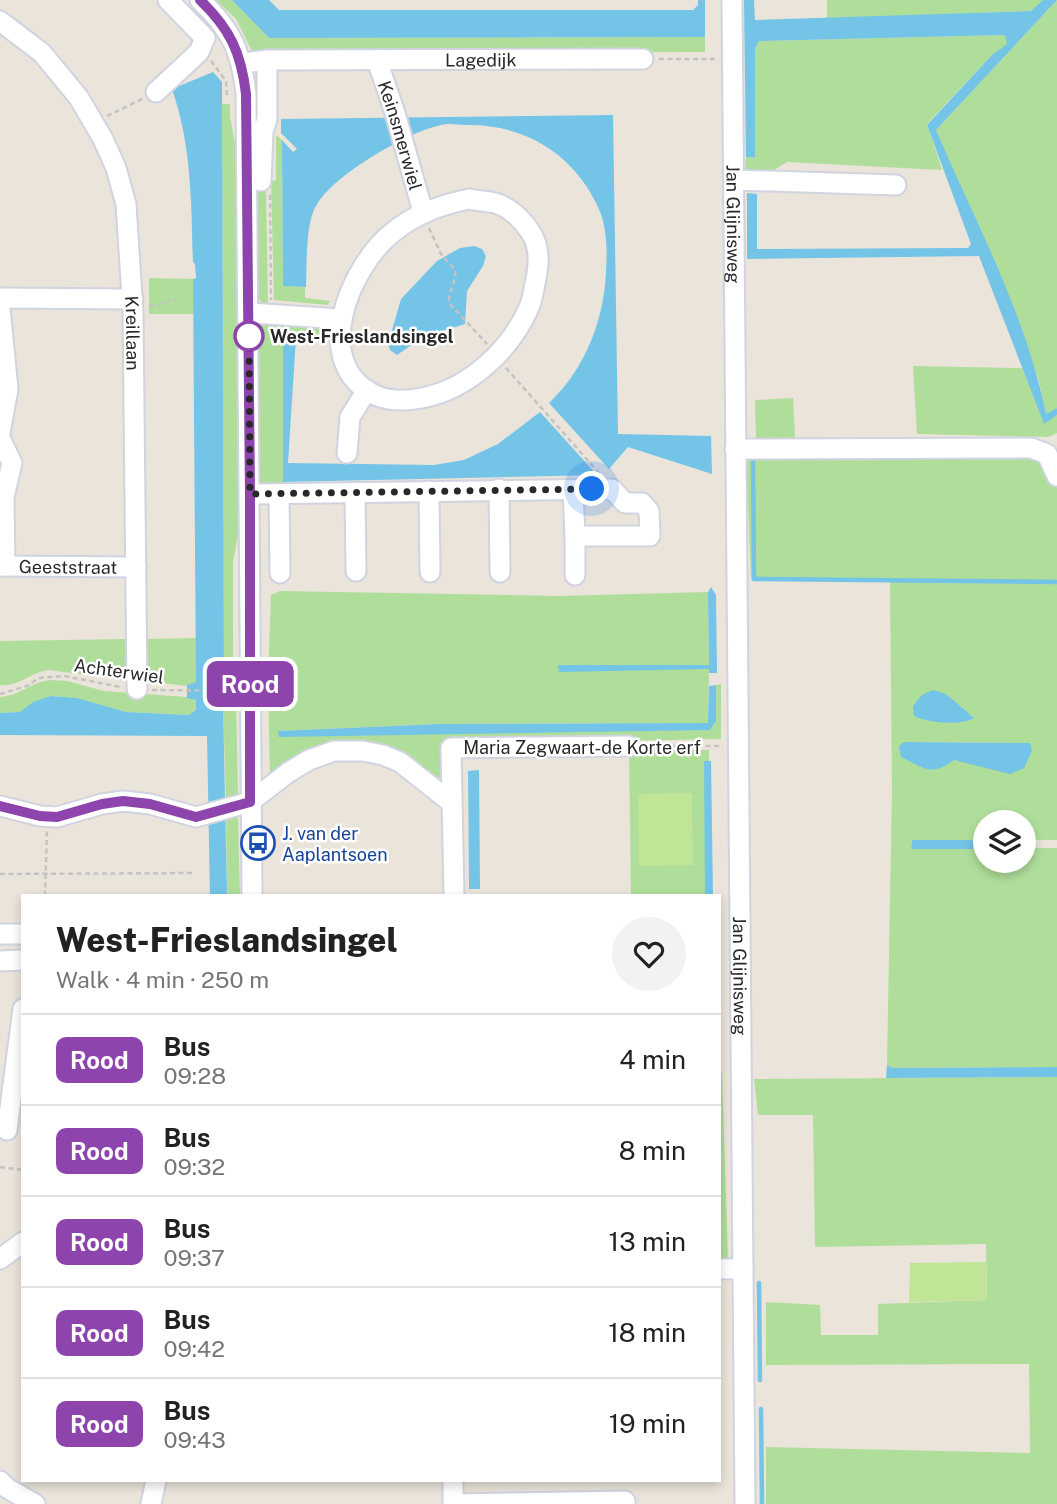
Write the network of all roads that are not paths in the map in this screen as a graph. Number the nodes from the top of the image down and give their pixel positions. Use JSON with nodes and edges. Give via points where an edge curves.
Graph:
{"nodes":[{"id":1,"x":168,"y":0,"type":"edge"},
{"id":2,"x":200,"y":0,"type":"edge"},
{"id":3,"x":732,"y":0,"type":"edge"},
{"id":4,"x":0,"y":21,"type":"edge"},
{"id":5,"x":643,"y":59,"type":"road end"},
{"id":6,"x":267,"y":60,"type":"junction"},
{"id":7,"x":376,"y":60,"type":"junction"},
{"id":8,"x":243,"y":63,"type":"junction"},
{"id":9,"x":156,"y":92,"type":"road end"},
{"id":10,"x":734,"y":180,"type":"junction"},
{"id":11,"x":261,"y":181,"type":"road end"},
{"id":12,"x":897,"y":184,"type":"dead end"},
{"id":13,"x":423,"y":212,"type":"junction"},
{"id":14,"x":0,"y":298,"type":"edge"},
{"id":15,"x":133,"y":299,"type":"junction"},
{"id":16,"x":0,"y":309,"type":"edge"},
{"id":17,"x":248,"y":313,"type":"junction"},
{"id":18,"x":341,"y":318,"type":"junction"},
{"id":19,"x":367,"y":390,"type":"junction"},
{"id":20,"x":0,"y":436,"type":"edge"},
{"id":21,"x":736,"y":449,"type":"junction"},
{"id":22,"x":346,"y":453,"type":"dead end"},
{"id":23,"x":1057,"y":476,"type":"edge"},
{"id":24,"x":499,"y":489,"type":"junction"},
{"id":25,"x":573,"y":490,"type":"junction"},
{"id":26,"x":429,"y":491,"type":"junction"},
{"id":27,"x":355,"y":492,"type":"junction"},
{"id":28,"x":250,"y":494,"type":"junction"},
{"id":29,"x":279,"y":494,"type":"junction"},
{"id":30,"x":575,"y":537,"type":"junction"},
{"id":31,"x":2,"y":566,"type":"edge"},
{"id":32,"x":136,"y":567,"type":"junction"},
{"id":33,"x":356,"y":571,"type":"dead end"},
{"id":34,"x":430,"y":572,"type":"dead end"},
{"id":35,"x":500,"y":572,"type":"dead end"},
{"id":36,"x":280,"y":573,"type":"dead end"},
{"id":37,"x":575,"y":575,"type":"dead end"},
{"id":38,"x":137,"y":689,"type":"road end"},
{"id":39,"x":629,"y":746,"type":"road end"},
{"id":40,"x":250,"y":802,"type":"junction"},
{"id":41,"x":452,"y":803,"type":"junction"},
{"id":42,"x":0,"y":806,"type":"edge"},
{"id":43,"x":252,"y":894,"type":"edge"},
{"id":44,"x":454,"y":894,"type":"edge"},
{"id":45,"x":0,"y":934,"type":"edge"},
{"id":46,"x":21,"y":934,"type":"edge"},
{"id":47,"x":21,"y":960,"type":"edge"},
{"id":48,"x":0,"y":961,"type":"edge"},
{"id":49,"x":21,"y":1024,"type":"edge"},
{"id":50,"x":7,"y":1129,"type":"dead end"},
{"id":51,"x":21,"y":1243,"type":"edge"},
{"id":52,"x":0,"y":1259,"type":"edge"},
{"id":53,"x":721,"y":1269,"type":"edge"},
{"id":54,"x":743,"y":1269,"type":"junction"},
{"id":55,"x":0,"y":1481,"type":"edge"},
{"id":56,"x":156,"y":1482,"type":"edge"},
{"id":57,"x":453,"y":1482,"type":"edge"},
{"id":58,"x":35,"y":1504,"type":"edge"},
{"id":59,"x":151,"y":1504,"type":"edge"},
{"id":60,"x":453,"y":1504,"type":"edge"},
{"id":61,"x":625,"y":1504,"type":"edge"},
{"id":62,"x":745,"y":1504,"type":"edge"}],
"edges":[{"from":1,"to":9,"type":"street","via":[[205,38],[200,52]]},
{"from":2,"to":8,"type":"street","via":[[227,31]]},
{"from":3,"to":10,"type":"street","name":"Jan Glijnisweg"},
{"from":4,"to":15,"type":"street","name":"Kreillaan","via":[[54,65],[95,122],[126,204]]},
{"from":5,"to":7,"type":"street","name":"Lagedijk"},
{"from":6,"to":7,"type":"street","name":"Lagedijk"},
{"from":6,"to":8,"type":"street","name":"Lagedijk"},
{"from":6,"to":11,"type":"street"},
{"from":7,"to":13,"type":"street","name":"Keinsmerwiel"},
{"from":8,"to":17,"type":"street"},
{"from":10,"to":12,"type":"street"},
{"from":10,"to":21,"type":"street","name":"Jan Glijnisweg"},
{"from":13,"to":18,"type":"street","name":"Keinsmerwiel","via":[[391,233],[374,252],[357,275]]},
{"from":13,"to":19,"type":"street","name":"Keinsmerwiel","via":[[469,200],[497,203],[523,219],[535,239],[539,261],[531,304],[497,355],[463,382],[408,401],[384,399]]},
{"from":14,"to":15,"type":"street"},
{"from":15,"to":32,"type":"street","name":"Kreillaan"},
{"from":16,"to":20,"type":"street","via":[[8,388]]},
{"from":17,"to":18,"type":"street"},
{"from":17,"to":28,"type":"street"},
{"from":18,"to":19,"type":"street","name":"Keinsmerwiel","via":[[345,363]]},
{"from":19,"to":22,"type":"street","via":[[350,417]]},
{"from":20,"to":31,"type":"street","via":[[12,463]]},
{"from":21,"to":23,"type":"street","via":[[1031,448],[1047,454]]},
{"from":21,"to":54,"type":"street","name":"Jan Glijnisweg"},
{"from":24,"to":25,"type":"street"},
{"from":24,"to":26,"type":"street"},
{"from":24,"to":35,"type":"street"},
{"from":25,"to":30,"type":"street"},
{"from":25,"to":30,"type":"street","via":[[612,489],[625,503],[642,503],[649,511],[650,536]]},
{"from":26,"to":27,"type":"street"},
{"from":26,"to":34,"type":"street"},
{"from":27,"to":29,"type":"street"},
{"from":27,"to":33,"type":"street"},
{"from":28,"to":29,"type":"street"},
{"from":28,"to":40,"type":"street"},
{"from":29,"to":36,"type":"street"},
{"from":30,"to":37,"type":"street"},
{"from":31,"to":32,"type":"street","name":"Geeststraat"},
{"from":32,"to":38,"type":"street","name":"Kreillaan"},
{"from":39,"to":41,"type":"street","name":"Maria Zegwaart-de Korte erf","via":[[451,748]]},
{"from":40,"to":41,"type":"street","via":[[309,760],[334,751],[363,751],[400,762]]},
{"from":40,"to":42,"type":"street","via":[[196,817],[123,801],[57,817]]},
{"from":40,"to":43,"type":"street"},
{"from":41,"to":44,"type":"street"},
{"from":45,"to":46,"type":"street"},
{"from":47,"to":48,"type":"street"},
{"from":49,"to":50,"type":"street"},
{"from":51,"to":52,"type":"street"},
{"from":53,"to":54,"type":"street"},
{"from":54,"to":62,"type":"street","name":"Jan Glijnisweg"},
{"from":55,"to":58,"type":"street"},
{"from":56,"to":59,"type":"street"},
{"from":57,"to":60,"type":"street"},
{"from":60,"to":61,"type":"street"}]}
